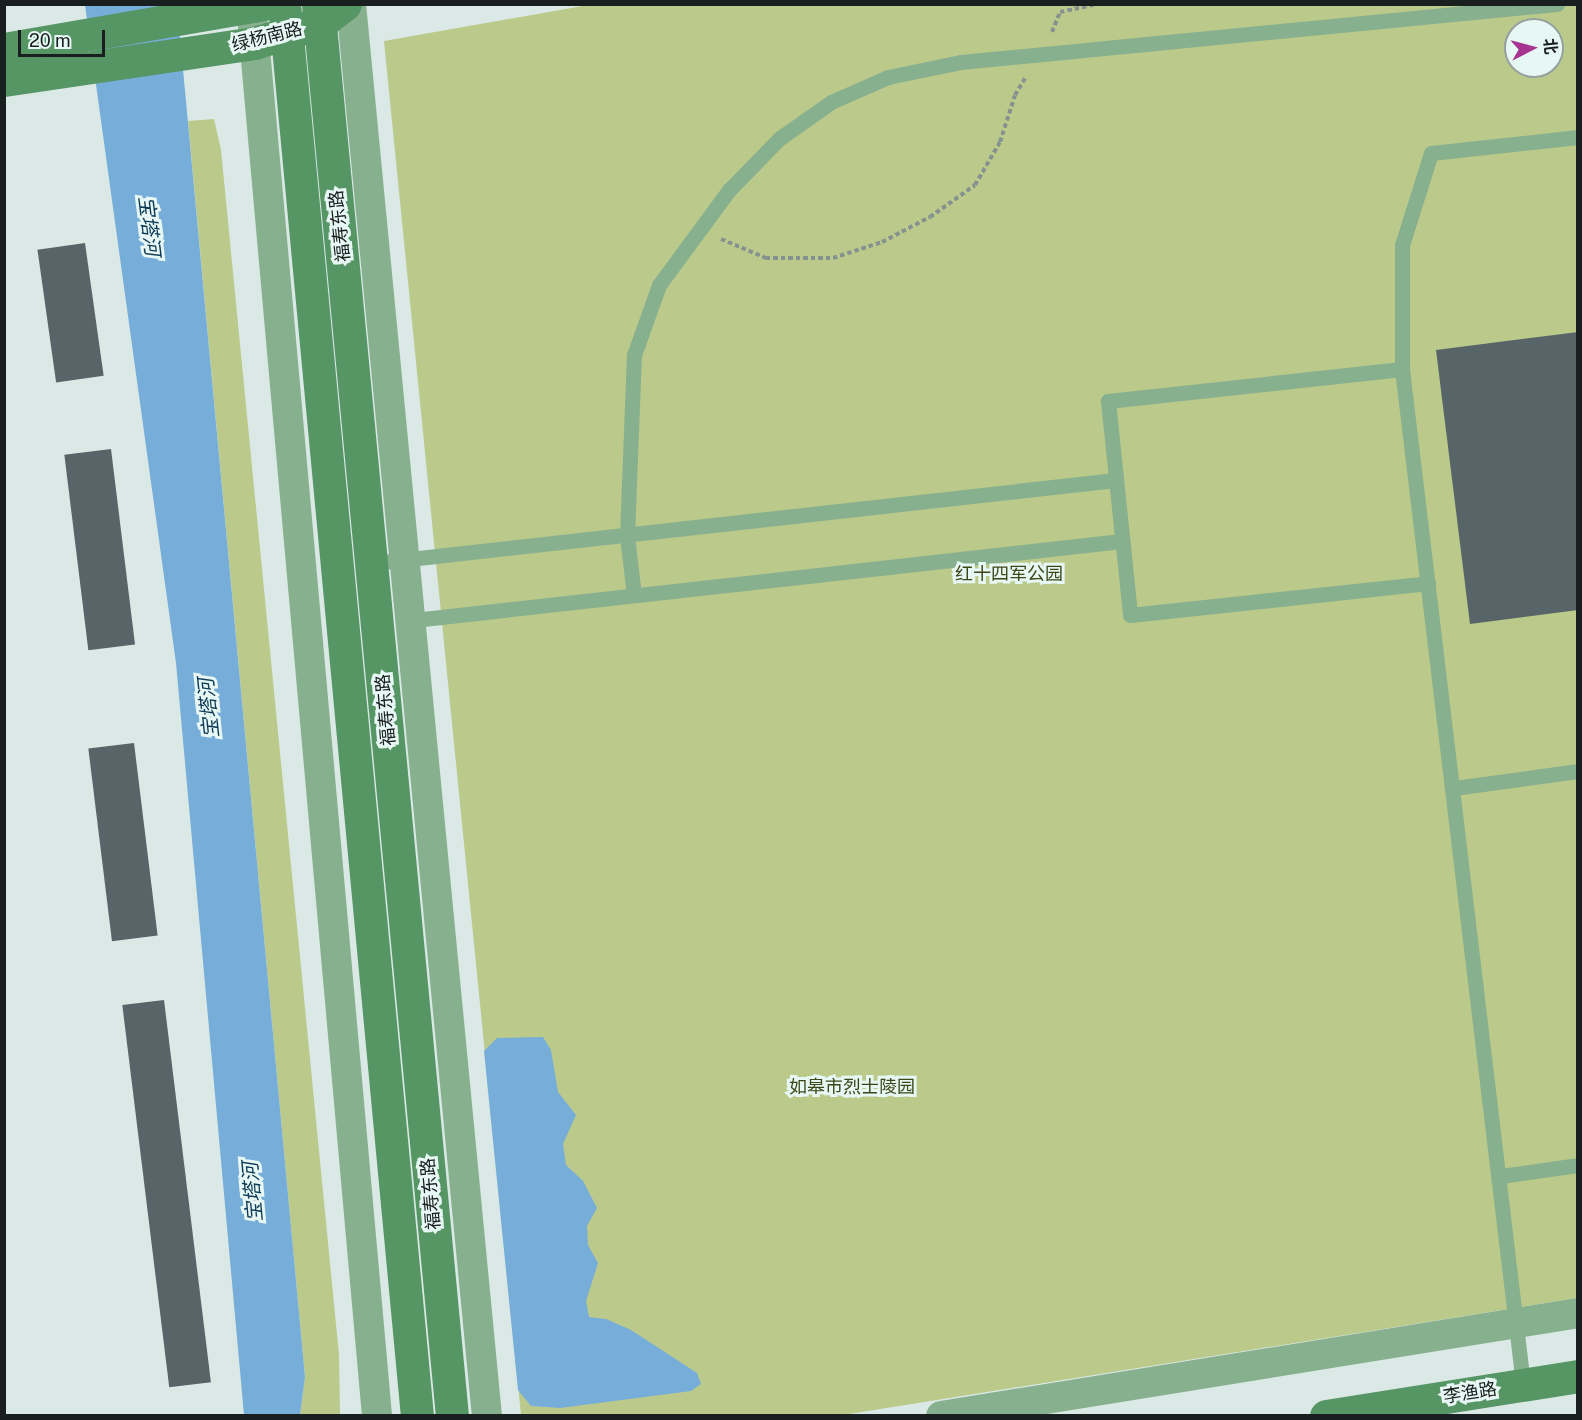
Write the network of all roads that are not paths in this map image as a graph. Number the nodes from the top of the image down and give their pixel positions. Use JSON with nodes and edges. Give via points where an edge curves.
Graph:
{"nodes":[{"id":1,"x":351,"y":4,"type":"edge"},
{"id":2,"x":1557,"y":4,"type":"edge"},
{"id":3,"x":256,"y":5,"type":"edge"},
{"id":4,"x":328,"y":10,"type":"edge"},
{"id":5,"x":285,"y":20,"type":"edge"},
{"id":6,"x":254,"y":44,"type":"junction"},
{"id":7,"x":4,"y":49,"type":"edge"},
{"id":8,"x":4,"y":80,"type":"edge"},
{"id":9,"x":1578,"y":137,"type":"edge"},
{"id":10,"x":1402,"y":369,"type":"junction"},
{"id":11,"x":1115,"y":480,"type":"junction"},
{"id":12,"x":627,"y":536,"type":"junction"},
{"id":13,"x":1122,"y":541,"type":"junction"},
{"id":14,"x":390,"y":562,"type":"junction"},
{"id":15,"x":1428,"y":583,"type":"junction"},
{"id":16,"x":634,"y":595,"type":"junction"},
{"id":17,"x":394,"y":623,"type":"junction"},
{"id":18,"x":1578,"y":771,"type":"edge"},
{"id":19,"x":1454,"y":788,"type":"junction"},
{"id":20,"x":1578,"y":1165,"type":"edge"},
{"id":21,"x":1501,"y":1176,"type":"junction"},
{"id":22,"x":1578,"y":1313,"type":"edge"},
{"id":23,"x":1517,"y":1322,"type":"junction"},
{"id":24,"x":1578,"y":1376,"type":"edge"},
{"id":25,"x":1523,"y":1384,"type":"junction"},
{"id":26,"x":377,"y":1416,"type":"edge"},
{"id":27,"x":417,"y":1416,"type":"edge"},
{"id":28,"x":452,"y":1416,"type":"edge"},
{"id":29,"x":487,"y":1416,"type":"edge"},
{"id":30,"x":941,"y":1416,"type":"edge"},
{"id":31,"x":1326,"y":1416,"type":"edge"}],
"edges":[{"from":1,"to":14,"type":"street"},
{"from":2,"to":12,"type":"lane","via":[[1483,15],[961,62],[888,77],[831,102],[780,138],[729,190],[659,285],[634,355]]},
{"from":3,"to":6,"type":"street"},
{"from":3,"to":7,"type":"main road","name":"绿杨南路"},
{"from":4,"to":5,"type":"main road","name":"绿杨南路"},
{"from":4,"to":14,"type":"main road","name":"福寿东路"},
{"from":5,"to":6,"type":"main road","name":"绿杨南路"},
{"from":5,"to":27,"type":"main road","name":"福寿东路"},
{"from":6,"to":8,"type":"main road","name":"绿杨南路"},
{"from":6,"to":26,"type":"street"},
{"from":9,"to":10,"type":"lane","via":[[1431,153],[1402,245]]},
{"from":10,"to":11,"type":"lane","via":[[1108,401]]},
{"from":10,"to":15,"type":"lane"},
{"from":11,"to":12,"type":"lane"},
{"from":11,"to":13,"type":"lane"},
{"from":12,"to":14,"type":"lane"},
{"from":12,"to":16,"type":"lane"},
{"from":13,"to":15,"type":"lane","via":[[1130,615]]},
{"from":13,"to":16,"type":"lane"},
{"from":14,"to":17,"type":"main road","name":"福寿东路"},
{"from":15,"to":19,"type":"lane"},
{"from":16,"to":17,"type":"lane"},
{"from":17,"to":28,"type":"main road","name":"福寿东路"},
{"from":17,"to":29,"type":"street"},
{"from":18,"to":19,"type":"lane"},
{"from":19,"to":21,"type":"lane"},
{"from":20,"to":21,"type":"lane"},
{"from":21,"to":23,"type":"lane"},
{"from":22,"to":23,"type":"street"},
{"from":23,"to":25,"type":"lane"},
{"from":23,"to":30,"type":"street"},
{"from":24,"to":25,"type":"main road","name":"李渔路"},
{"from":25,"to":31,"type":"main road","name":"李渔路"}]}
